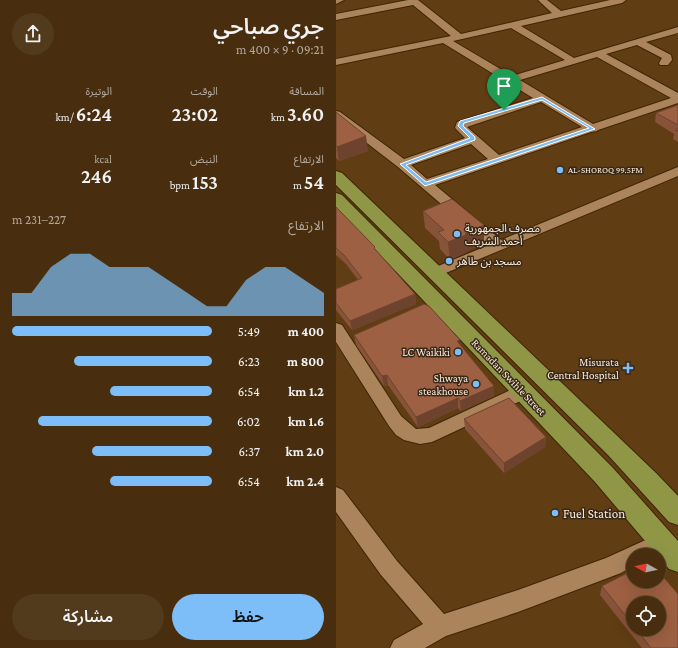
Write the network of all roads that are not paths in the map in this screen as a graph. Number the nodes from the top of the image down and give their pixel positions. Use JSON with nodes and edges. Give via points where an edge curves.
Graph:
{"nodes":[{"id":1,"x":340,"y":0,"type":"edge"},
{"id":2,"x":542,"y":0,"type":"edge"},
{"id":3,"x":622,"y":0,"type":"edge"},
{"id":4,"x":336,"y":1,"type":"edge"},
{"id":5,"x":413,"y":1,"type":"edge"},
{"id":6,"x":559,"y":14,"type":"junction"},
{"id":7,"x":336,"y":17,"type":"edge"},
{"id":8,"x":513,"y":25,"type":"junction"},
{"id":9,"x":678,"y":30,"type":"edge"},
{"id":10,"x":459,"y":37,"type":"junction"},
{"id":11,"x":445,"y":40,"type":"junction"},
{"id":12,"x":638,"y":42,"type":"junction"},
{"id":13,"x":598,"y":54,"type":"junction"},
{"id":14,"x":574,"y":61,"type":"junction"},
{"id":15,"x":336,"y":62,"type":"edge"},
{"id":16,"x":664,"y":63,"type":"dead end"},
{"id":17,"x":512,"y":79,"type":"junction"},
{"id":18,"x":542,"y":98,"type":"junction"},
{"id":19,"x":678,"y":98,"type":"edge"},
{"id":20,"x":336,"y":114,"type":"edge"},
{"id":21,"x":593,"y":129,"type":"junction"},
{"id":22,"x":473,"y":138,"type":"junction"},
{"id":23,"x":497,"y":160,"type":"junction"},
{"id":24,"x":402,"y":164,"type":"junction"},
{"id":25,"x":678,"y":171,"type":"edge"},
{"id":26,"x":336,"y":176,"type":"edge"},
{"id":27,"x":425,"y":184,"type":"junction"},
{"id":28,"x":337,"y":201,"type":"edge"},
{"id":29,"x":498,"y":245,"type":"junction"},
{"id":30,"x":436,"y":272,"type":"junction"},
{"id":31,"x":344,"y":338,"type":"edge"},
{"id":32,"x":523,"y":392,"type":"junction"},
{"id":33,"x":336,"y":496,"type":"edge"},
{"id":34,"x":678,"y":514,"type":"edge"},
{"id":35,"x":662,"y":542,"type":"junction"},
{"id":36,"x":649,"y":548,"type":"edge"},
{"id":37,"x":626,"y":559,"type":"edge"},
{"id":38,"x":678,"y":560,"type":"edge"},
{"id":39,"x":440,"y":627,"type":"junction"},
{"id":40,"x":402,"y":648,"type":"edge"}],
"edges":[{"from":1,"to":4,"type":"street"},
{"from":2,"to":6,"type":"street"},
{"from":3,"to":6,"type":"street"},
{"from":5,"to":7,"type":"street"},
{"from":5,"to":10,"type":"street"},
{"from":6,"to":8,"type":"street"},
{"from":8,"to":10,"type":"street"},
{"from":8,"to":14,"type":"street"},
{"from":9,"to":12,"type":"street"},
{"from":10,"to":11,"type":"street"},
{"from":11,"to":15,"type":"street"},
{"from":11,"to":17,"type":"street"},
{"from":12,"to":13,"type":"street"},
{"from":12,"to":16,"type":"street","via":[[667,57]]},
{"from":13,"to":14,"type":"street"},
{"from":13,"to":19,"type":"street"},
{"from":14,"to":17,"type":"street"},
{"from":17,"to":18,"type":"street"},
{"from":18,"to":21,"type":"street"},
{"from":18,"to":22,"type":"street","via":[[462,122],[460,126]]},
{"from":19,"to":21,"type":"street"},
{"from":20,"to":24,"type":"street"},
{"from":21,"to":23,"type":"street"},
{"from":22,"to":23,"type":"street"},
{"from":22,"to":24,"type":"street"},
{"from":23,"to":27,"type":"street"},
{"from":24,"to":27,"type":"street"},
{"from":25,"to":29,"type":"street"},
{"from":26,"to":30,"type":"main road","name":"Ramadan Swihle Street"},
{"from":27,"to":29,"type":"street"},
{"from":28,"to":32,"type":"main road","name":"Ramadan Swihle Street","via":[[429,305]]},
{"from":29,"to":30,"type":"street"},
{"from":30,"to":34,"type":"main road","name":"Ramadan Swihle Street","via":[[629,461]]},
{"from":31,"to":32,"type":"street","via":[[395,421],[405,433],[412,436],[432,435]]},
{"from":32,"to":35,"type":"main road","name":"Ramadan Swihle Street","via":[[604,476]]},
{"from":33,"to":39,"type":"street","via":[[389,568]]},
{"from":35,"to":36,"type":"street"},
{"from":35,"to":38,"type":"main road","name":"Ramadan Swihle Street"},
{"from":37,"to":39,"type":"street","via":[[525,599]]},
{"from":39,"to":40,"type":"street"}]}
